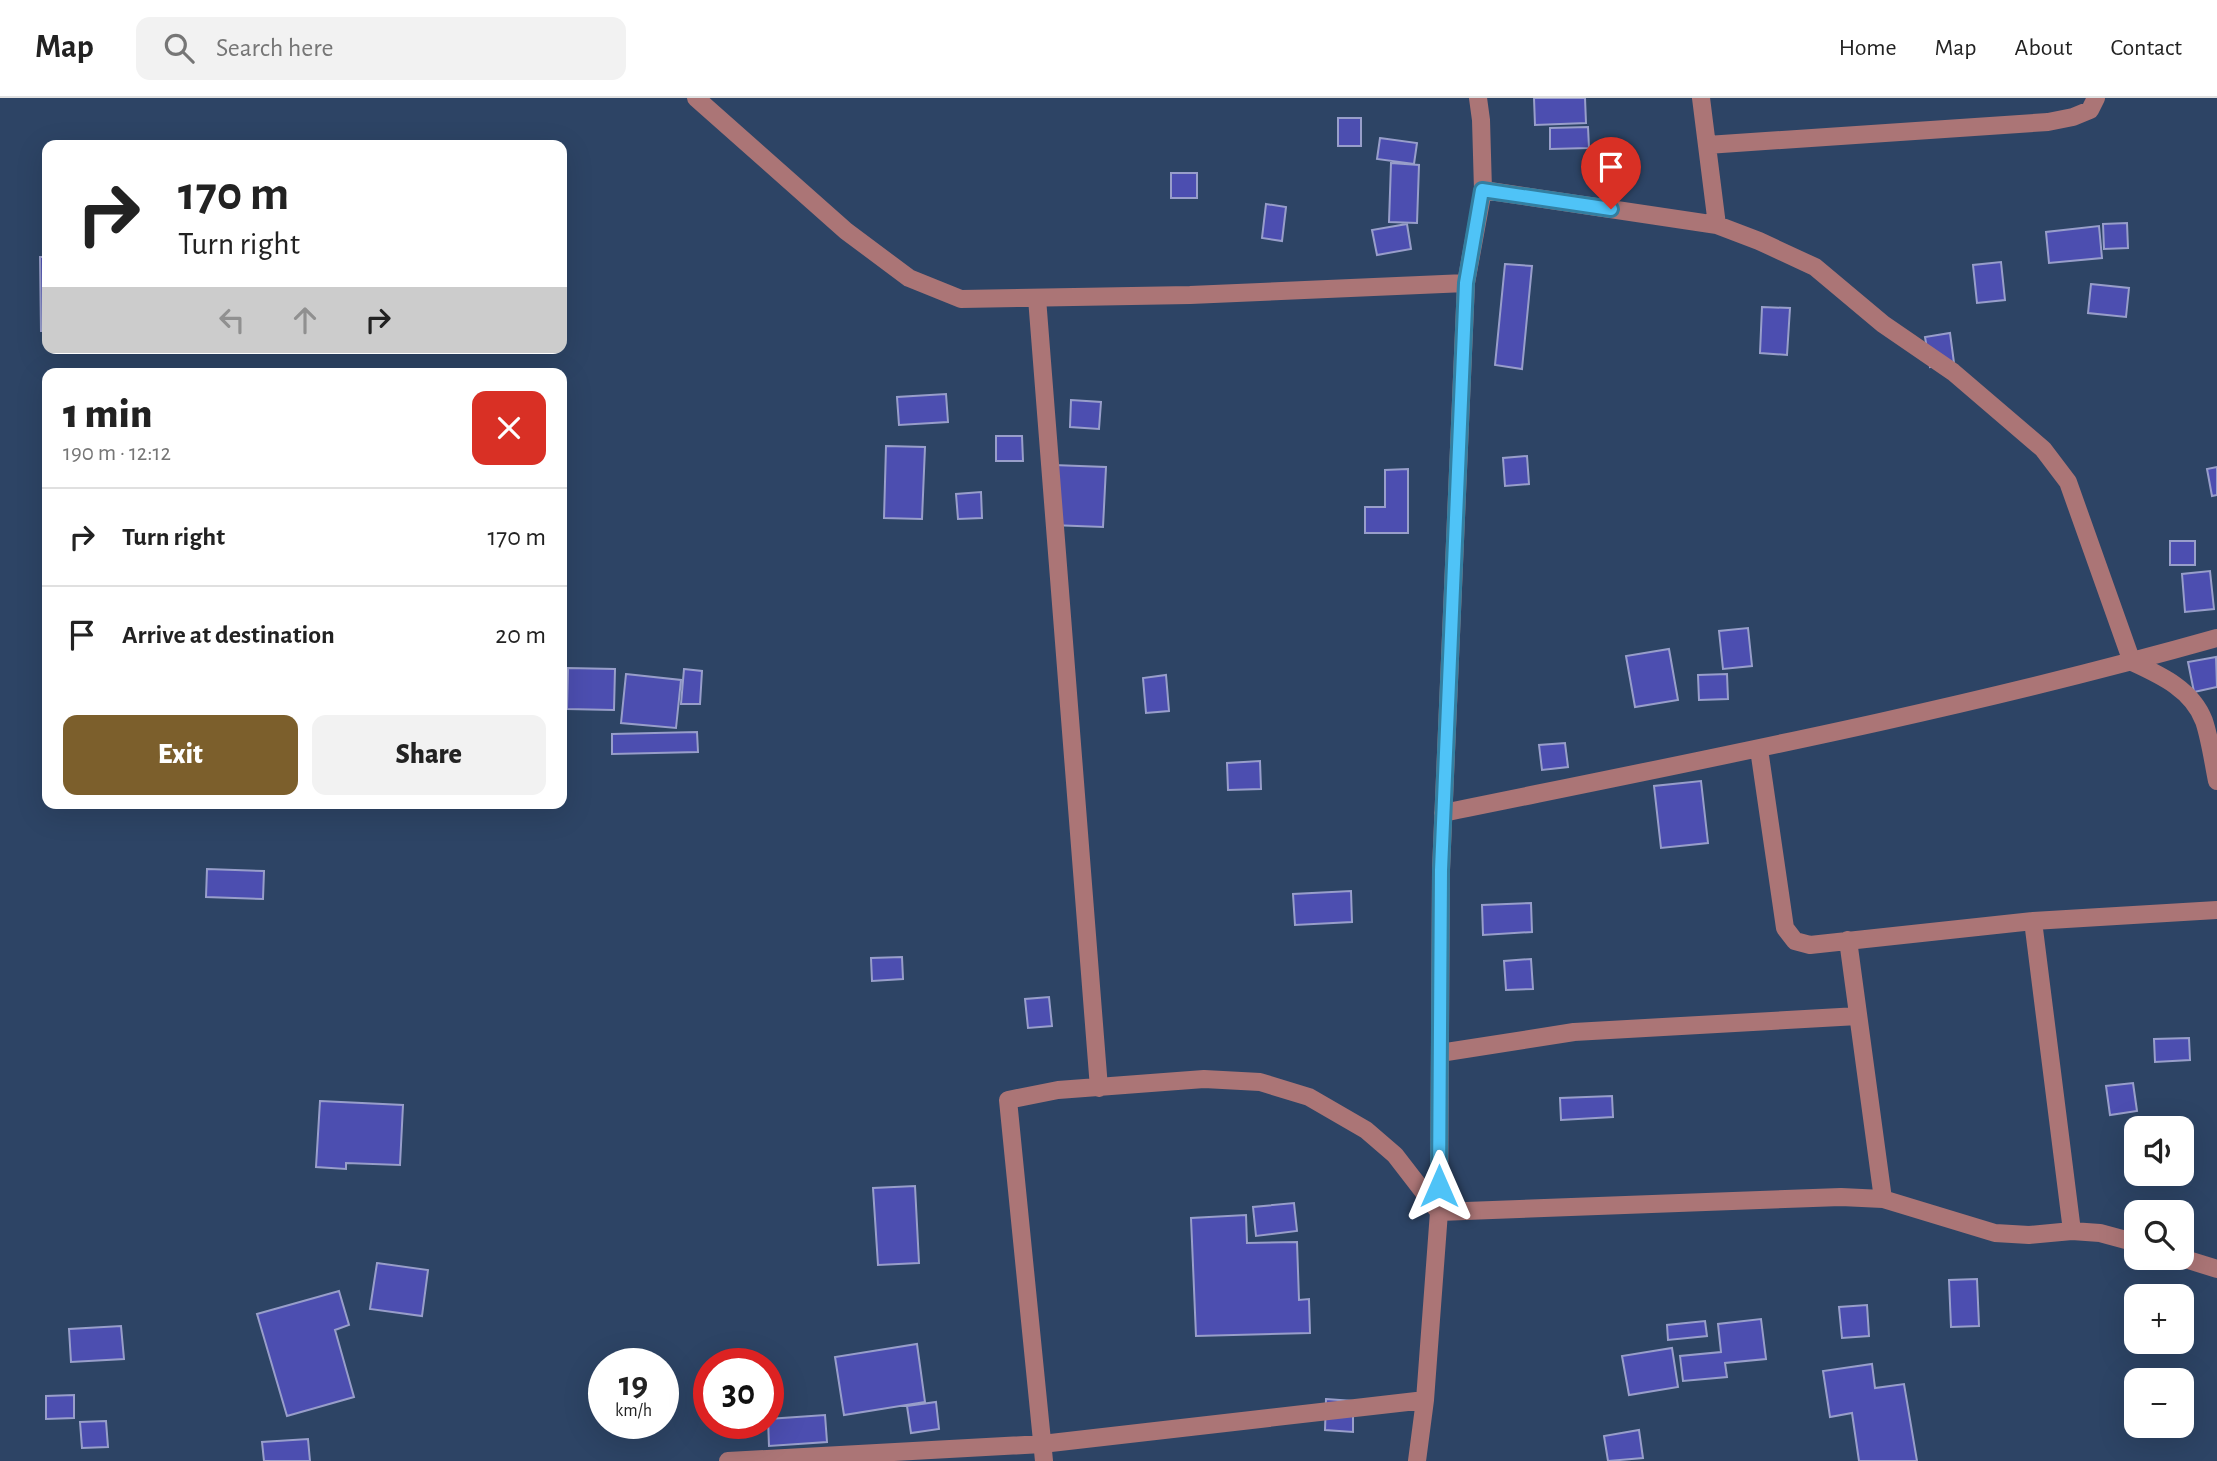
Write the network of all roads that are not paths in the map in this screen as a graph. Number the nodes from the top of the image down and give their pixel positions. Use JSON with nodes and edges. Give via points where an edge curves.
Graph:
{"nodes":[{"id":1,"x":696,"y":98,"type":"edge"},
{"id":2,"x":1478,"y":98,"type":"edge"},
{"id":3,"x":1701,"y":98,"type":"edge"},
{"id":4,"x":2096,"y":98,"type":"edge"},
{"id":5,"x":1707,"y":145,"type":"junction"},
{"id":6,"x":1482,"y":190,"type":"junction"},
{"id":7,"x":1717,"y":225,"type":"junction"},
{"id":8,"x":1466,"y":283,"type":"junction"},
{"id":9,"x":1037,"y":298,"type":"junction"},
{"id":10,"x":2217,"y":638,"type":"edge"},
{"id":11,"x":2132,"y":662,"type":"junction"},
{"id":12,"x":1759,"y":748,"type":"junction"},
{"id":13,"x":2217,"y":781,"type":"edge"},
{"id":14,"x":1443,"y":813,"type":"junction"},
{"id":15,"x":2217,"y":910,"type":"edge"},
{"id":16,"x":2033,"y":921,"type":"junction"},
{"id":17,"x":1848,"y":940,"type":"junction"},
{"id":18,"x":1858,"y":1016,"type":"junction"},
{"id":19,"x":1440,"y":1053,"type":"junction"},
{"id":20,"x":1099,"y":1087,"type":"junction"},
{"id":21,"x":1882,"y":1199,"type":"junction"},
{"id":22,"x":1439,"y":1212,"type":"junction"},
{"id":23,"x":2072,"y":1231,"type":"junction"},
{"id":24,"x":2124,"y":1240,"type":"edge"},
{"id":25,"x":2194,"y":1262,"type":"edge"},
{"id":26,"x":2217,"y":1269,"type":"edge"},
{"id":27,"x":1425,"y":1400,"type":"junction"},
{"id":28,"x":1043,"y":1452,"type":"edge"},
{"id":29,"x":727,"y":1461,"type":"edge"},
{"id":30,"x":1418,"y":1461,"type":"edge"}],
"edges":[{"from":1,"to":9,"type":"street","via":[[846,231],[909,278],[961,299]]},
{"from":2,"to":6,"type":"street"},
{"from":3,"to":5,"type":"street"},
{"from":4,"to":5,"type":"street","via":[[2090,110],[2048,122]]},
{"from":5,"to":7,"type":"street"},
{"from":6,"to":7,"type":"street"},
{"from":6,"to":8,"type":"street"},
{"from":7,"to":11,"type":"street","via":[[1815,267],[1883,324],[1953,372],[2043,449],[2068,482]]},
{"from":8,"to":9,"type":"street"},
{"from":8,"to":14,"type":"street"},
{"from":9,"to":20,"type":"street"},
{"from":10,"to":11,"type":"street"},
{"from":11,"to":12,"type":"street"},
{"from":11,"to":13,"type":"street","via":[[2166,678],[2189,696],[2203,719]]},
{"from":12,"to":14,"type":"street"},
{"from":12,"to":17,"type":"street","via":[[1785,928],[1795,941],[1810,945]]},
{"from":14,"to":19,"type":"street"},
{"from":15,"to":16,"type":"street"},
{"from":16,"to":17,"type":"street"},
{"from":16,"to":23,"type":"street"},
{"from":17,"to":18,"type":"street"},
{"from":18,"to":19,"type":"street","via":[[1574,1032]]},
{"from":18,"to":21,"type":"street"},
{"from":19,"to":22,"type":"street"},
{"from":20,"to":22,"type":"street","via":[[1204,1079],[1260,1082],[1309,1097],[1366,1130],[1395,1155]]},
{"from":20,"to":28,"type":"street","via":[[1008,1100]]},
{"from":21,"to":22,"type":"street"},
{"from":21,"to":23,"type":"street","via":[[1995,1233]]},
{"from":22,"to":27,"type":"street"},
{"from":23,"to":24,"type":"street"},
{"from":25,"to":26,"type":"street"},
{"from":27,"to":28,"type":"street"},
{"from":27,"to":30,"type":"street"},
{"from":28,"to":29,"type":"street"}]}
